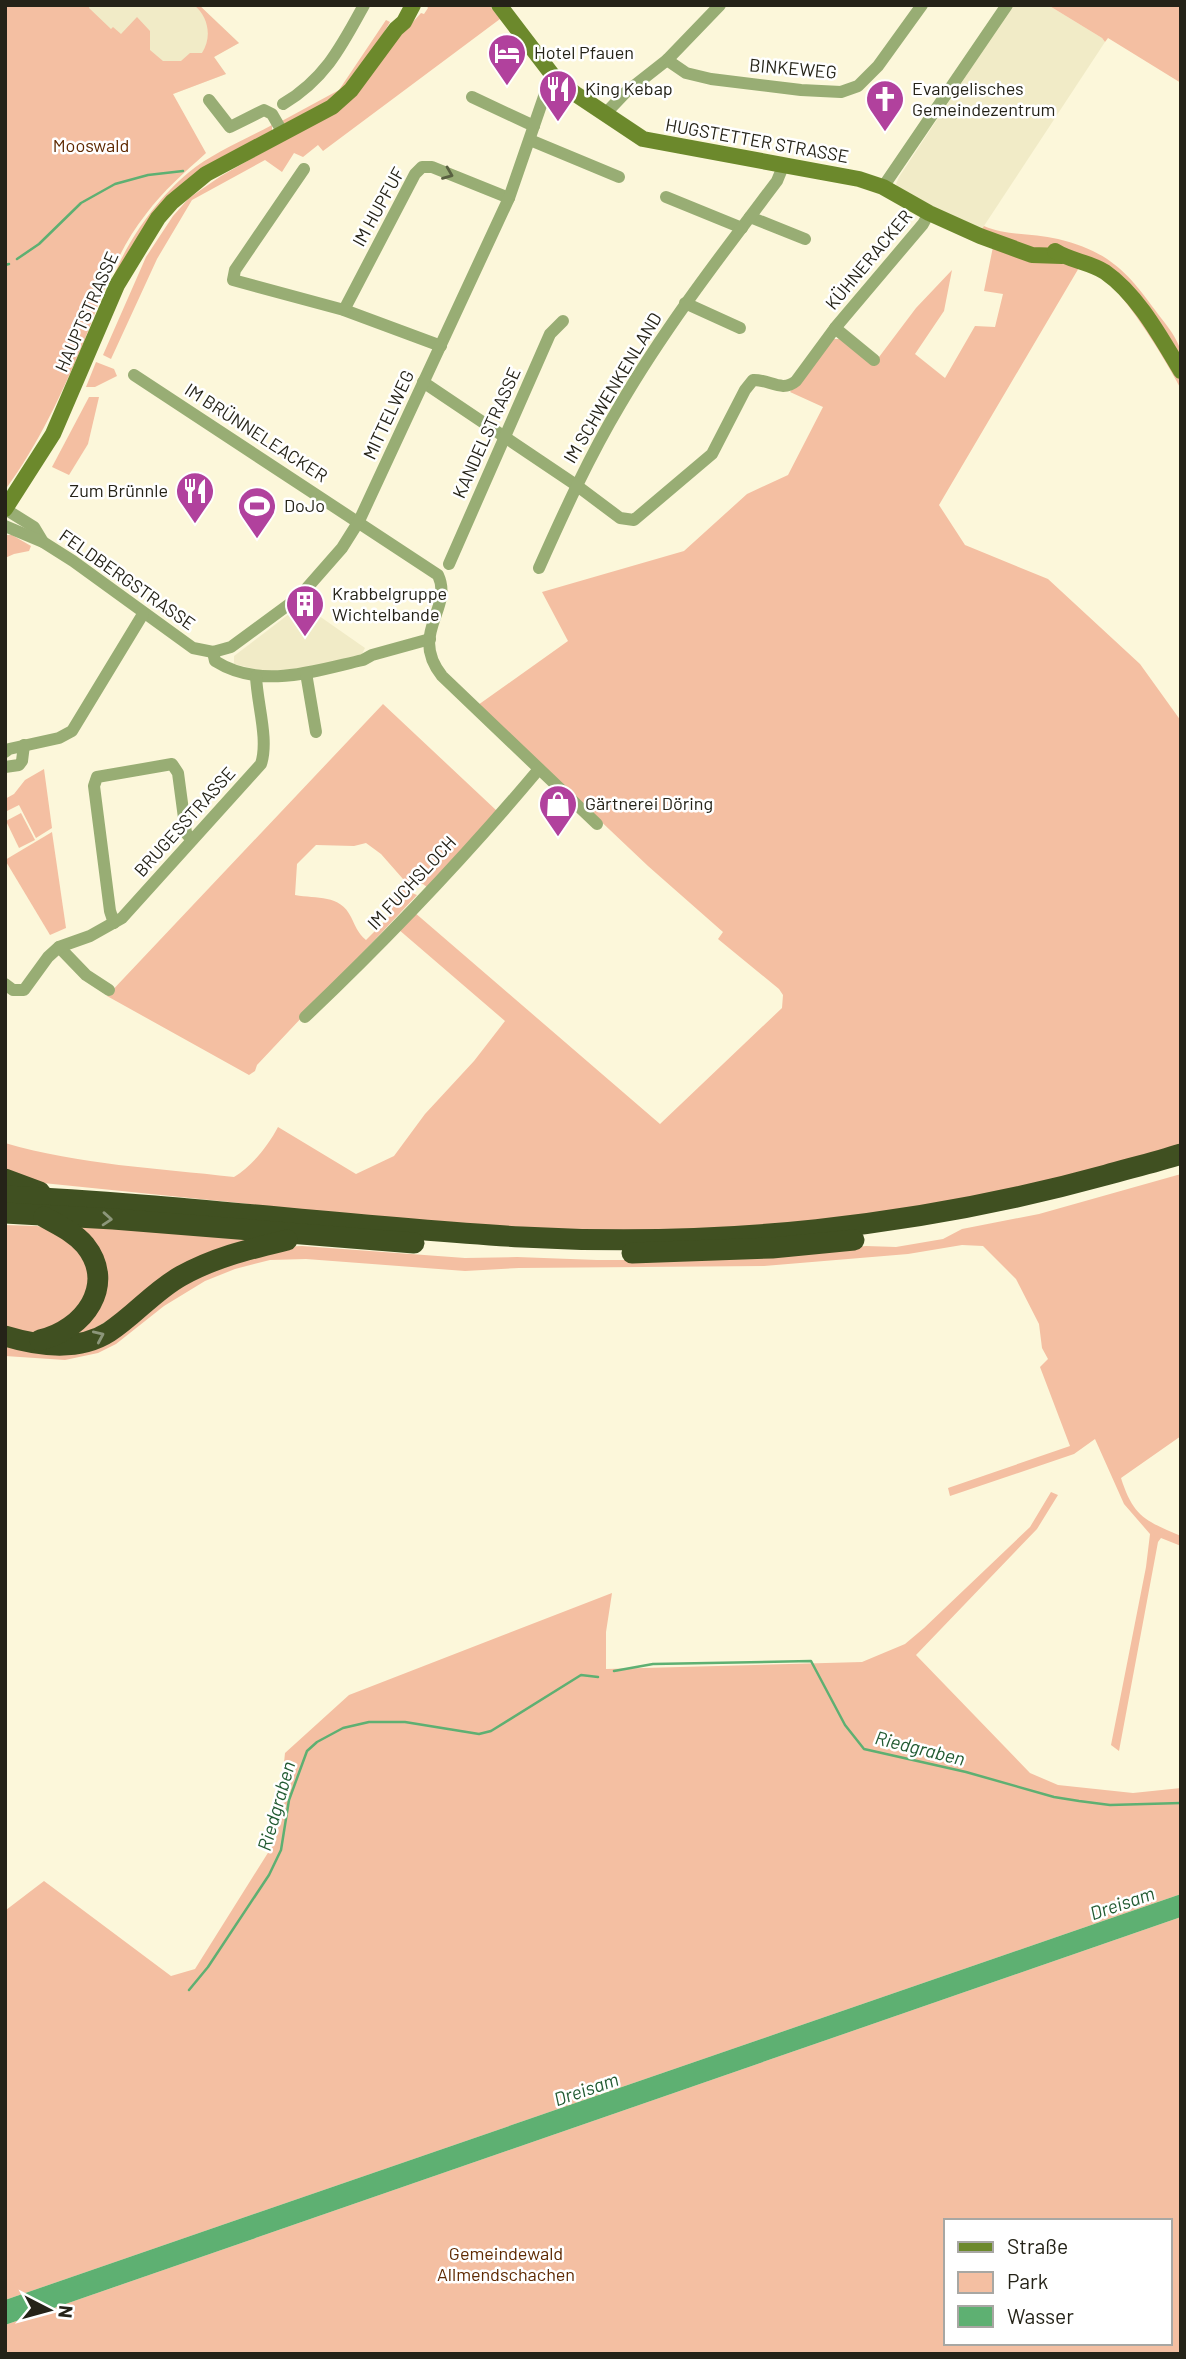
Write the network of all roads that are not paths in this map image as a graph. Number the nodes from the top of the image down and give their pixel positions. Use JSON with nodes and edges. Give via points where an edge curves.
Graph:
{"nodes":[{"id":1,"x":364,"y":5,"type":"edge"},
{"id":2,"x":402,"y":5,"type":"edge"},
{"id":3,"x":413,"y":5,"type":"edge"},
{"id":4,"x":499,"y":5,"type":"edge"},
{"id":5,"x":720,"y":5,"type":"edge"},
{"id":6,"x":922,"y":5,"type":"edge"},
{"id":7,"x":1007,"y":5,"type":"edge"},
{"id":8,"x":396,"y":29,"type":"junction"},
{"id":9,"x":667,"y":60,"type":"junction"},
{"id":10,"x":554,"y":77,"type":"junction"},
{"id":11,"x":472,"y":97,"type":"dead end"},
{"id":12,"x":209,"y":100,"type":"dead end"},
{"id":13,"x":283,"y":104,"type":"dead end"},
{"id":14,"x":605,"y":114,"type":"junction"},
{"id":15,"x":534,"y":126,"type":"junction"},
{"id":16,"x":283,"y":133,"type":"junction"},
{"id":17,"x":530,"y":140,"type":"junction"},
{"id":18,"x":784,"y":164,"type":"junction"},
{"id":19,"x":304,"y":169,"type":"dead end"},
{"id":20,"x":619,"y":177,"type":"dead end"},
{"id":21,"x":883,"y":187,"type":"junction"},
{"id":22,"x":666,"y":197,"type":"dead end"},
{"id":23,"x":509,"y":198,"type":"junction"},
{"id":24,"x":929,"y":213,"type":"junction"},
{"id":25,"x":750,"y":217,"type":"junction"},
{"id":26,"x":742,"y":228,"type":"junction"},
{"id":27,"x":805,"y":239,"type":"dead end"},
{"id":28,"x":685,"y":303,"type":"junction"},
{"id":29,"x":344,"y":310,"type":"junction"},
{"id":30,"x":564,"y":321,"type":"dead end"},
{"id":31,"x":740,"y":328,"type":"dead end"},
{"id":32,"x":835,"y":328,"type":"junction"},
{"id":33,"x":441,"y":346,"type":"junction"},
{"id":34,"x":874,"y":360,"type":"dead end"},
{"id":35,"x":1181,"y":371,"type":"edge"},
{"id":36,"x":134,"y":375,"type":"dead end"},
{"id":37,"x":423,"y":382,"type":"junction"},
{"id":38,"x":505,"y":438,"type":"junction"},
{"id":39,"x":576,"y":485,"type":"junction"},
{"id":40,"x":5,"y":509,"type":"edge"},
{"id":41,"x":359,"y":521,"type":"junction"},
{"id":42,"x":5,"y":526,"type":"edge"},
{"id":43,"x":43,"y":542,"type":"junction"},
{"id":44,"x":449,"y":564,"type":"dead end"},
{"id":45,"x":539,"y":568,"type":"dead end"},
{"id":46,"x":143,"y":614,"type":"junction"},
{"id":47,"x":429,"y":639,"type":"junction"},
{"id":48,"x":213,"y":652,"type":"junction"},
{"id":49,"x":306,"y":673,"type":"junction"},
{"id":50,"x":256,"y":676,"type":"junction"},
{"id":51,"x":316,"y":732,"type":"dead end"},
{"id":52,"x":24,"y":746,"type":"junction"},
{"id":53,"x":5,"y":752,"type":"edge"},
{"id":54,"x":5,"y":767,"type":"edge"},
{"id":55,"x":539,"y":769,"type":"junction"},
{"id":56,"x":597,"y":824,"type":"dead end"},
{"id":57,"x":191,"y":840,"type":"junction"},
{"id":58,"x":114,"y":923,"type":"junction"},
{"id":59,"x":59,"y":947,"type":"junction"},
{"id":60,"x":5,"y":984,"type":"edge"},
{"id":61,"x":108,"y":990,"type":"dead end"},
{"id":62,"x":304,"y":1017,"type":"dead end"},
{"id":63,"x":1181,"y":1154,"type":"edge"},
{"id":64,"x":1181,"y":1168,"type":"edge"},
{"id":65,"x":5,"y":1179,"type":"edge"},
{"id":66,"x":5,"y":1196,"type":"edge"},
{"id":67,"x":55,"y":1198,"type":"junction"},
{"id":68,"x":5,"y":1213,"type":"edge"},
{"id":69,"x":39,"y":1214,"type":"junction"},
{"id":70,"x":303,"y":1235,"type":"junction"},
{"id":71,"x":5,"y":1336,"type":"edge"},
{"id":72,"x":32,"y":1342,"type":"junction"}],
"edges":[{"from":1,"to":13,"type":"street","via":[[328,66],[305,91]]},
{"from":2,"to":8,"type":"street","name":"HAUPTSTRASSE"},
{"from":3,"to":8,"type":"street","name":"HAUPTSTRASSE"},
{"from":4,"to":10,"type":"street","name":"HUGSTETTER STRASSE"},
{"from":5,"to":9,"type":"street"},
{"from":6,"to":9,"type":"street","name":"BINKEWEG","via":[[878,66],[858,86],[841,92],[711,79],[686,73]]},
{"from":7,"to":21,"type":"street"},
{"from":8,"to":16,"type":"street","name":"HAUPTSTRASSE","via":[[351,90],[331,107]]},
{"from":9,"to":14,"type":"street"},
{"from":10,"to":14,"type":"street","name":"HUGSTETTER STRASSE"},
{"from":10,"to":15,"type":"street","name":"MITTELWEG"},
{"from":11,"to":15,"type":"street"},
{"from":12,"to":16,"type":"street","via":[[230,127],[264,110],[272,114]]},
{"from":14,"to":18,"type":"street","name":"HUGSTETTER STRASSE","via":[[643,139]]},
{"from":15,"to":17,"type":"street","name":"MITTELWEG"},
{"from":16,"to":40,"type":"street","name":"HAUPTSTRASSE","via":[[206,174],[172,201],[151,228],[128,264],[38,460]]},
{"from":17,"to":20,"type":"street"},
{"from":17,"to":23,"type":"street","name":"MITTELWEG"},
{"from":18,"to":21,"type":"street","name":"HUGSTETTER STRASSE"},
{"from":18,"to":25,"type":"street","name":"IM SCHWENKENLAND"},
{"from":19,"to":29,"type":"street","via":[[235,270],[233,280]]},
{"from":21,"to":24,"type":"street","name":"HUGSTETTER STRASSE"},
{"from":22,"to":26,"type":"street"},
{"from":29,"to":23,"type":"street","name":"IM HUPFUF","one_way":true,"via":[[422,167]]},
{"from":23,"to":33,"type":"street","name":"MITTELWEG"},
{"from":24,"to":32,"type":"street","name":"KÜHNERACKER"},
{"from":24,"to":35,"type":"street","name":"HUGSTETTER STRASSE","via":[[979,236],[1006,244],[1034,244],[1093,265],[1116,281]]},
{"from":25,"to":26,"type":"street","name":"IM SCHWENKENLAND"},
{"from":25,"to":27,"type":"street"},
{"from":26,"to":28,"type":"street","name":"IM SCHWENKENLAND"},
{"from":28,"to":31,"type":"street","name":"IM SCHWENKENLAND"},
{"from":28,"to":39,"type":"street","name":"IM SCHWENKENLAND","via":[[620,404]]},
{"from":29,"to":33,"type":"street"},
{"from":30,"to":38,"type":"street","name":"KANDELSTRASSE","via":[[550,334]]},
{"from":32,"to":34,"type":"street","name":"KÜHNERACKER"},
{"from":32,"to":39,"type":"street","name":"KÜHNERACKER","via":[[790,385],[753,380],[712,454],[634,520],[620,518]]},
{"from":33,"to":37,"type":"street","name":"MITTELWEG"},
{"from":36,"to":41,"type":"street","name":"IM BRÜNNELEACKER"},
{"from":37,"to":38,"type":"street"},
{"from":37,"to":41,"type":"street","name":"MITTELWEG"},
{"from":38,"to":39,"type":"street"},
{"from":38,"to":44,"type":"street","name":"KANDELSTRASSE"},
{"from":39,"to":45,"type":"street","name":"IM SCHWENKENLAND"},
{"from":40,"to":43,"type":"street","name":"FELDBERGSTRASSE","via":[[34,527]]},
{"from":41,"to":47,"type":"street","via":[[438,575],[443,596]]},
{"from":41,"to":48,"type":"street","name":"MITTELWEG","via":[[299,597],[231,647]]},
{"from":42,"to":43,"type":"street","name":"FELDBERGSTRASSE"},
{"from":43,"to":46,"type":"street","name":"FELDBERGSTRASSE"},
{"from":46,"to":48,"type":"street","name":"FELDBERGSTRASSE","via":[[193,648]]},
{"from":46,"to":52,"type":"street","via":[[72,731]]},
{"from":47,"to":49,"type":"street","name":"FELDBERGSTRASSE"},
{"from":47,"to":55,"type":"street","via":[[433,664],[442,676]]},
{"from":48,"to":50,"type":"street","name":"FELDBERGSTRASSE","via":[[215,661],[227,668]]},
{"from":49,"to":50,"type":"street","name":"FELDBERGSTRASSE"},
{"from":49,"to":51,"type":"street"},
{"from":50,"to":57,"type":"street","name":"BRUGESSTRASSE","via":[[265,752],[261,764]]},
{"from":52,"to":53,"type":"street"},
{"from":52,"to":54,"type":"street","via":[[19,765]]},
{"from":55,"to":56,"type":"street"},
{"from":55,"to":62,"type":"street","name":"IM FUCHSLOCH","via":[[428,892]]},
{"from":57,"to":58,"type":"street","name":"BRUGESSTRASSE"},
{"from":57,"to":58,"type":"street","via":[[186,833],[178,773],[172,764],[97,777],[94,786]]},
{"from":58,"to":59,"type":"street","name":"BRUGESSTRASSE"},
{"from":59,"to":60,"type":"street","name":"BRUGESSTRASSE","via":[[24,990]]},
{"from":59,"to":61,"type":"street"},
{"from":63,"to":67,"type":"highway","via":[[1023,1196],[924,1216],[706,1237],[525,1237]]},
{"from":64,"to":70,"type":"highway","via":[[940,1228],[772,1248],[567,1252]]},
{"from":65,"to":67,"type":"highway"},
{"from":66,"to":67,"type":"highway"},
{"from":68,"to":69,"type":"highway"},
{"from":69,"to":70,"type":"highway","one_way":true},
{"from":69,"to":72,"type":"highway","via":[[85,1245],[96,1269],[97,1287],[92,1304],[74,1326]]},
{"from":72,"to":70,"type":"highway","one_way":true,"via":[[62,1345],[101,1336],[159,1290],[206,1263]]},
{"from":71,"to":72,"type":"highway"}]}
